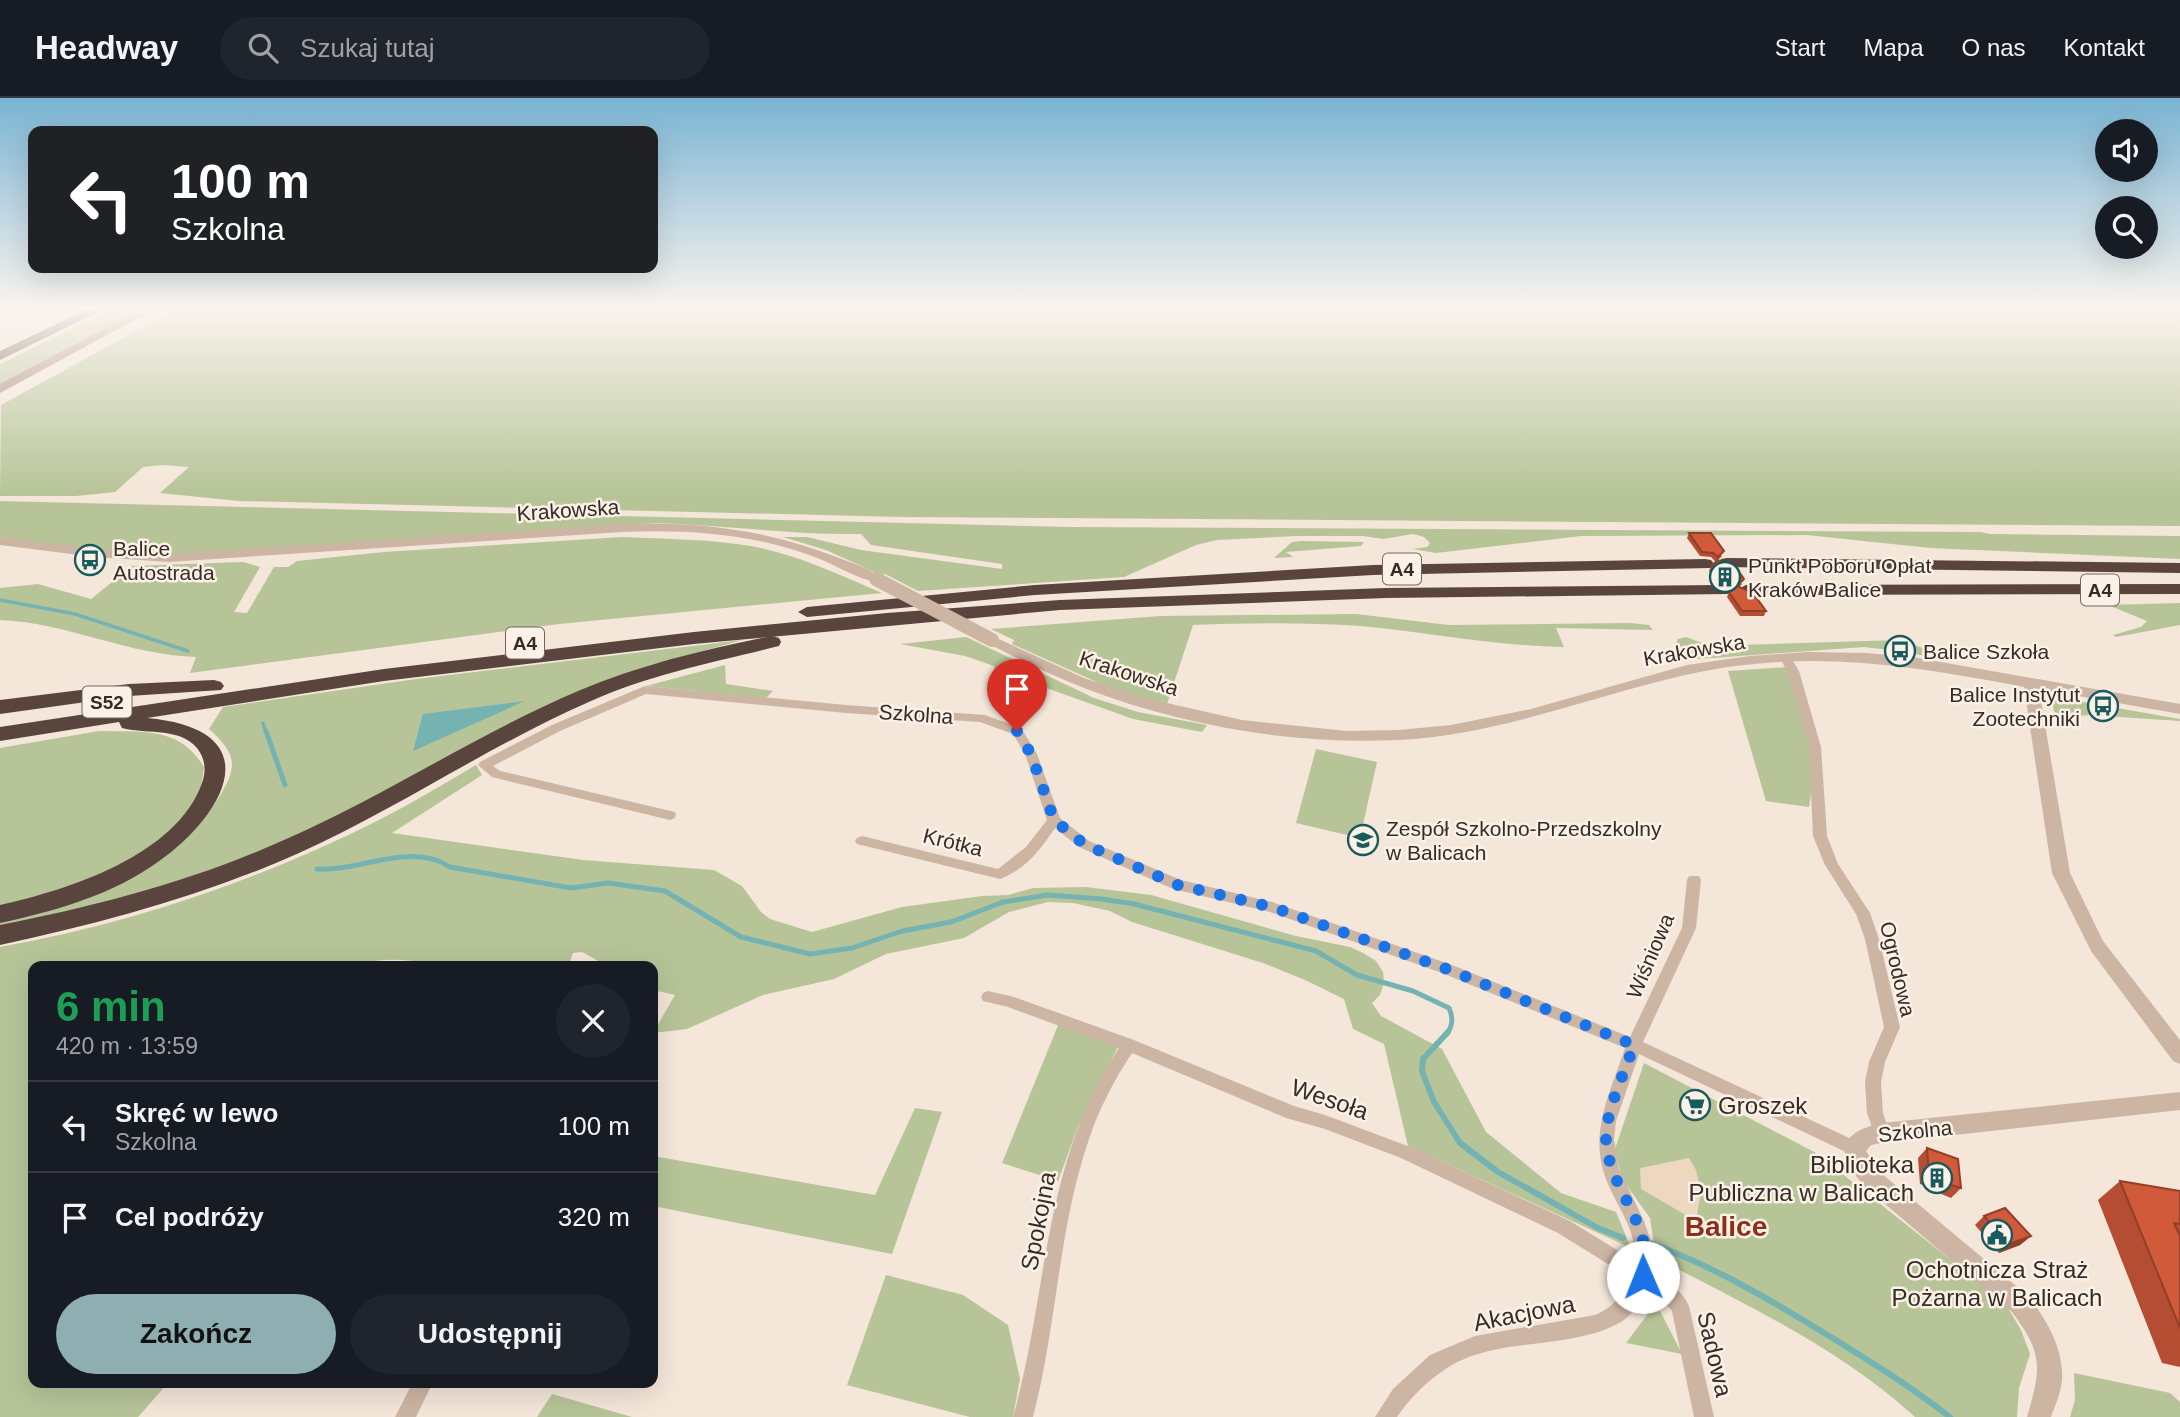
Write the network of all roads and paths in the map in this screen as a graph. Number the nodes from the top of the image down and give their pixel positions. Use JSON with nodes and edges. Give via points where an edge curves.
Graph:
{"nodes":[{"id":1,"x":34,"y":371,"type":"edge"},
{"id":2,"x":0,"y":389,"type":"edge"},
{"id":3,"x":0,"y":541,"type":"edge"},
{"id":4,"x":1727,"y":563,"type":"edge"},
{"id":5,"x":1705,"y":564,"type":"dead end"},
{"id":6,"x":2180,"y":568,"type":"edge"},
{"id":7,"x":2180,"y":589,"type":"edge"},
{"id":8,"x":1722,"y":590,"type":"dead end"},
{"id":9,"x":1746,"y":590,"type":"edge"},
{"id":10,"x":1157,"y":603,"type":"junction"},
{"id":11,"x":1786,"y":658,"type":"junction"},
{"id":12,"x":2031,"y":683,"type":"junction"},
{"id":13,"x":214,"y":686,"type":"junction"},
{"id":14,"x":0,"y":707,"type":"edge"},
{"id":15,"x":2180,"y":709,"type":"edge"},
{"id":16,"x":0,"y":720,"type":"edge"},
{"id":17,"x":36,"y":728,"type":"junction"},
{"id":18,"x":0,"y":734,"type":"edge"},
{"id":19,"x":670,"y":815,"type":"dead end"},
{"id":20,"x":1054,"y":820,"type":"junction"},
{"id":21,"x":862,"y":841,"type":"dead end"},
{"id":22,"x":1694,"y":880,"type":"dead end"},
{"id":23,"x":0,"y":914,"type":"edge"},
{"id":24,"x":0,"y":935,"type":"edge"},
{"id":25,"x":988,"y":997,"type":"dead end"},
{"id":26,"x":1129,"y":1045,"type":"junction"},
{"id":27,"x":1634,"y":1045,"type":"junction"},
{"id":28,"x":2180,"y":1055,"type":"edge"},
{"id":29,"x":2180,"y":1101,"type":"edge"},
{"id":30,"x":1882,"y":1133,"type":"junction"},
{"id":31,"x":1854,"y":1148,"type":"junction"},
{"id":32,"x":1643,"y":1277,"type":"junction"},
{"id":33,"x":421,"y":1388,"type":"edge"},
{"id":34,"x":405,"y":1417,"type":"edge"},
{"id":35,"x":1023,"y":1417,"type":"edge"},
{"id":36,"x":1385,"y":1417,"type":"edge"},
{"id":37,"x":1704,"y":1417,"type":"edge"},
{"id":38,"x":2039,"y":1417,"type":"edge"}],
"edges":[{"from":1,"to":2,"type":"main road"},
{"from":3,"to":11,"type":"street","name":"Krakowska","bridge":true,"via":[[169,558],[622,528],[695,527],[754,534],[834,558],[1069,677],[1146,703],[1256,726],[1345,735],[1475,726],[1687,668]]},
{"from":4,"to":6,"type":"highway","number":"A4"},
{"from":5,"to":13,"type":"highway","number":"A4","via":[[1385,570],[1021,591],[527,643]]},
{"from":7,"to":9,"type":"highway","number":"A4"},
{"from":8,"to":10,"type":"highway","number":"A4","via":[[1386,593]]},
{"from":10,"to":17,"type":"highway","number":"A4","via":[[982,611],[694,638],[384,675]]},
{"from":10,"to":24,"type":"highway","number":"A4","via":[[805,637],[679,663],[583,697],[330,829],[244,866],[135,903]]},
{"from":11,"to":12,"type":"street","name":"Krakowska","via":[[1882,658]]},
{"from":11,"to":30,"type":"street","name":"Ogrodowa","via":[[1815,747],[1820,836],[1832,865],[1863,913],[1892,1027],[1873,1074],[1875,1115]]},
{"from":12,"to":15,"type":"street","name":"Krakowska"},
{"from":12,"to":28,"type":"street","via":[[2061,873],[2097,946]]},
{"from":13,"to":14,"type":"highway","number":"A4","via":[[128,690]]},
{"from":13,"to":16,"type":"highway","number":"S52"},
{"from":17,"to":18,"type":"highway"},
{"from":17,"to":23,"type":"highway","via":[[130,723],[177,727],[206,742],[215,756],[216,776],[197,815],[140,863],[81,891]]},
{"from":19,"to":20,"type":"street","name":"Szkolna","via":[[496,774],[484,765],[556,727],[645,690],[981,718],[1017,731],[1031,754]]},
{"from":20,"to":21,"type":"street","name":"Krótka","via":[[1030,853],[1000,874]]},
{"from":20,"to":27,"type":"street","name":"Szkolna","via":[[1084,844],[1149,874],[1322,923]]},
{"from":22,"to":27,"type":"street","name":"Wiśniowa","via":[[1689,928]]},
{"from":25,"to":26,"type":"street","name":"Wesoła"},
{"from":26,"to":32,"type":"street","name":"Wesoła","via":[[1292,1113],[1407,1153],[1564,1227]]},
{"from":26,"to":35,"type":"street","name":"Spokojna","via":[[1109,1073],[1080,1140],[1062,1212],[1033,1386]]},
{"from":27,"to":31,"type":"street","name":"Szkolna"},
{"from":27,"to":32,"type":"street","via":[[1606,1139],[1611,1170],[1645,1250]]},
{"from":29,"to":30,"type":"street","name":"Szkolna"},
{"from":30,"to":31,"type":"street","name":"Szkolna","via":[[1865,1136]]},
{"from":31,"to":38,"type":"street","via":[[1873,1180],[2019,1303],[2036,1323],[2050,1381]]},
{"from":32,"to":36,"type":"street","name":"Akacjowa","via":[[1616,1315],[1595,1324],[1475,1345],[1437,1362],[1400,1396]]},
{"from":32,"to":37,"type":"street","name":"Sadowa","via":[[1680,1306]]},
{"from":33,"to":34,"type":"street"}]}
